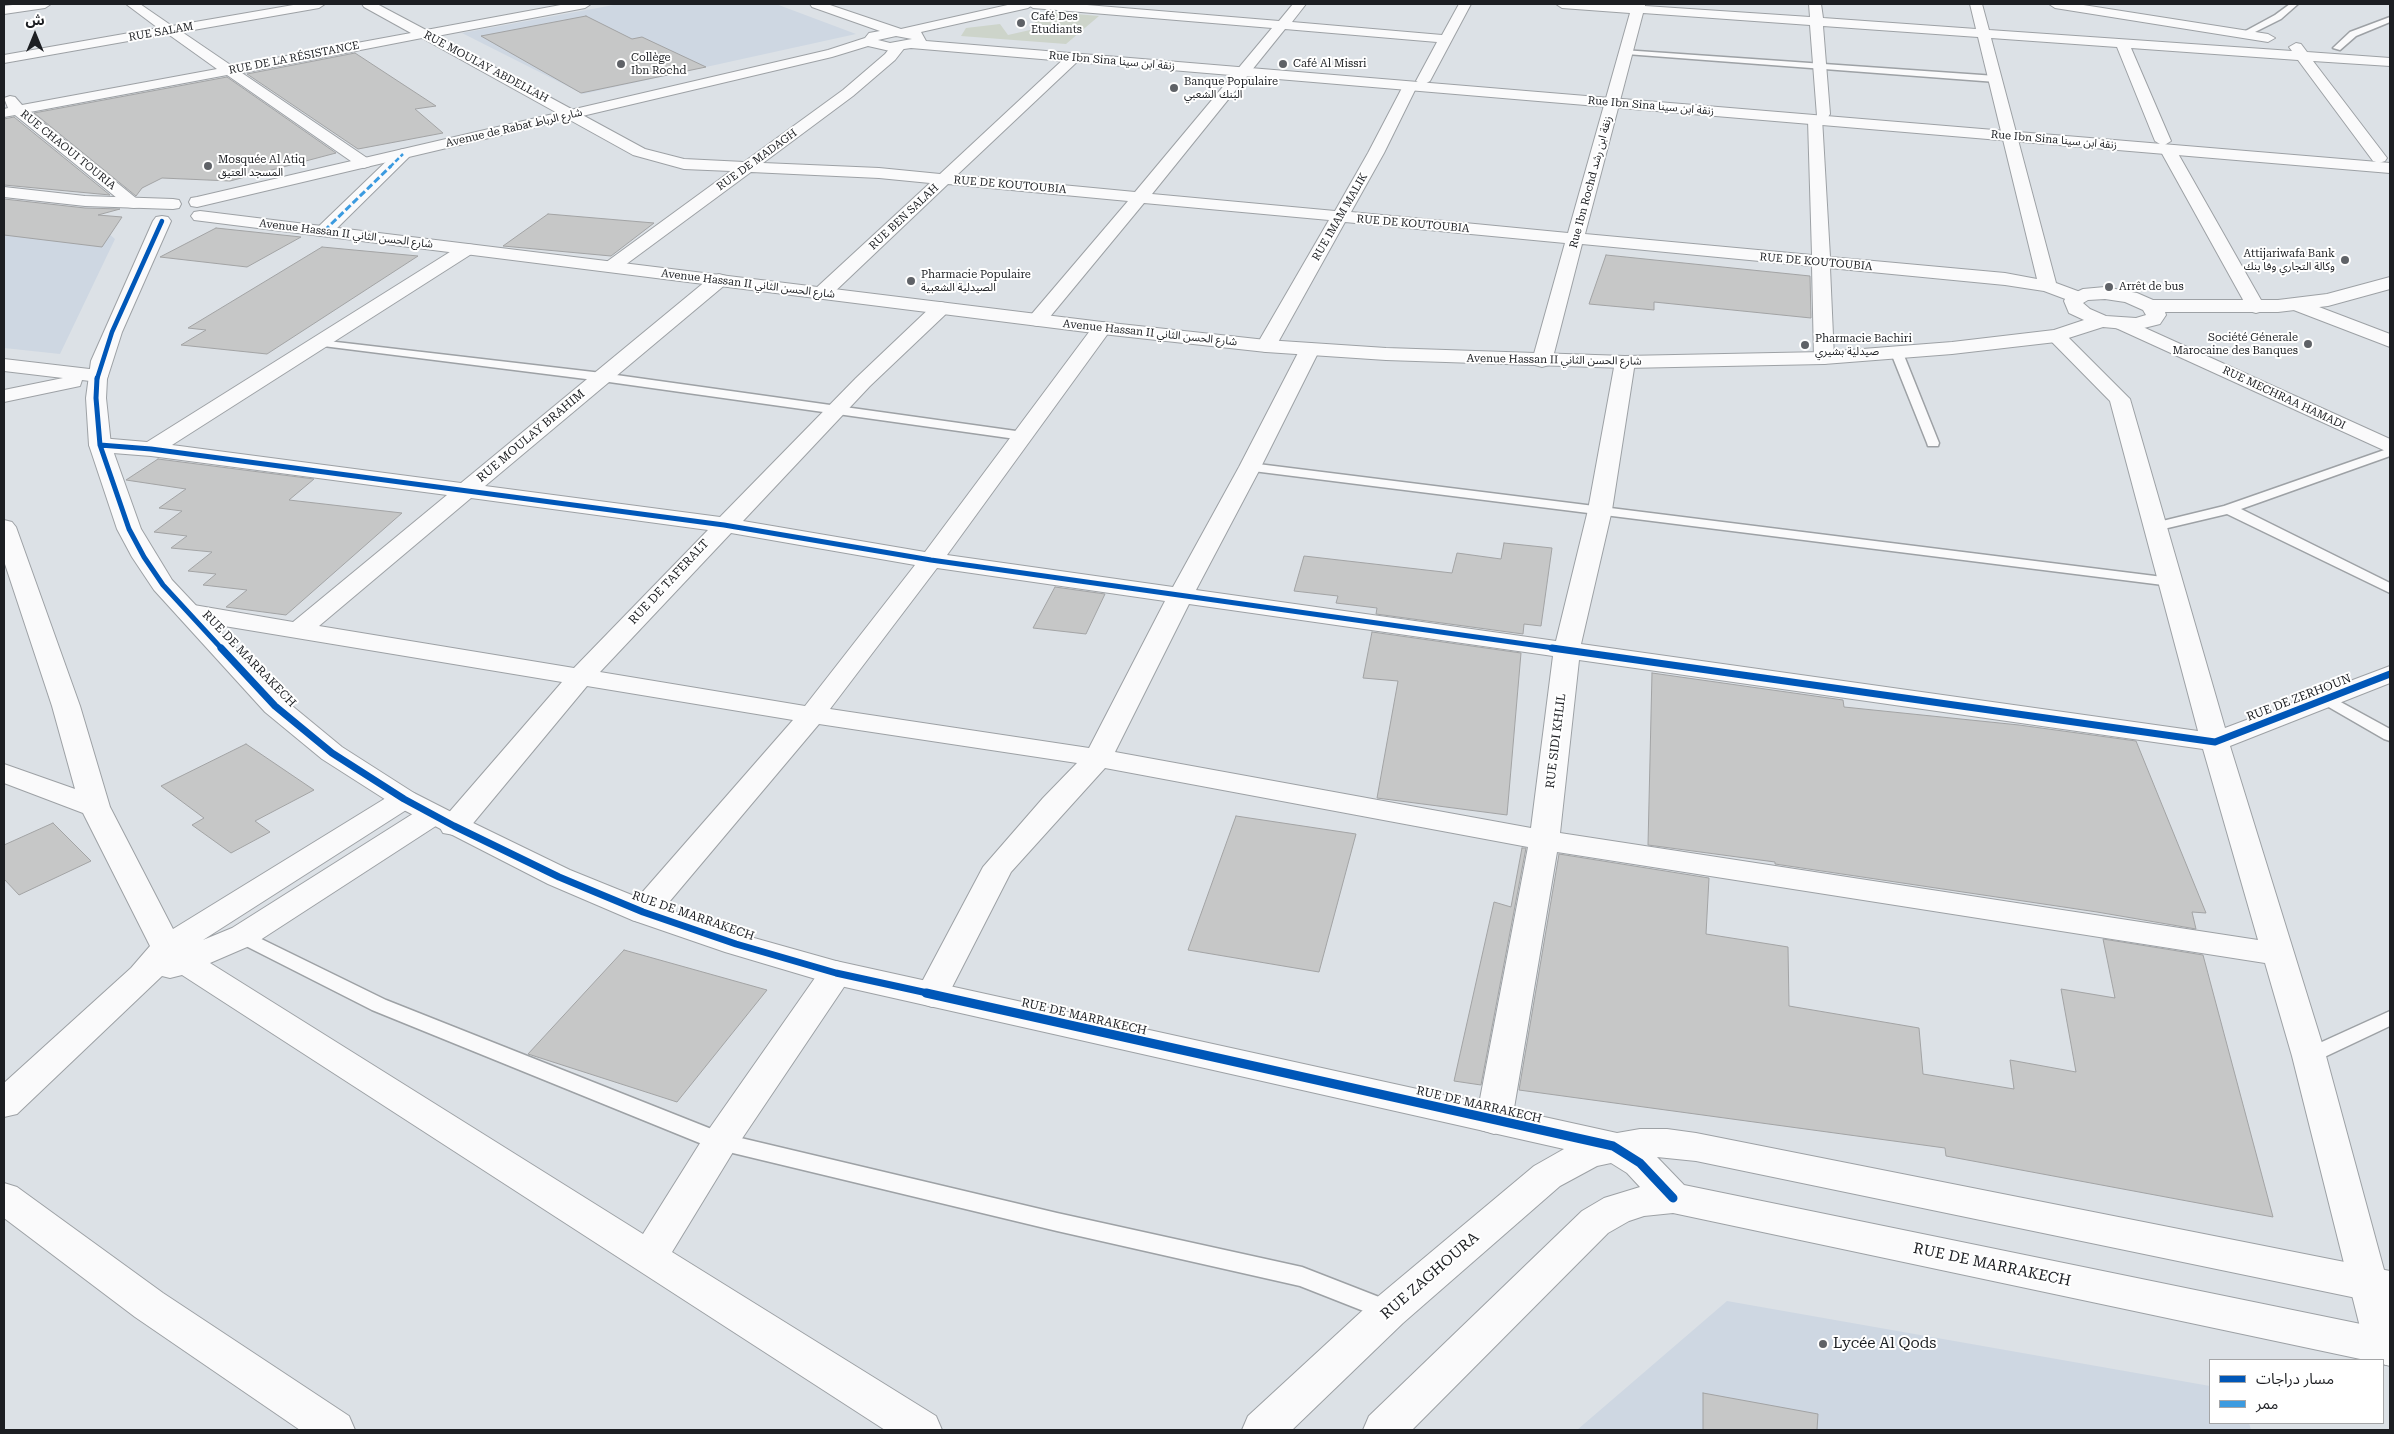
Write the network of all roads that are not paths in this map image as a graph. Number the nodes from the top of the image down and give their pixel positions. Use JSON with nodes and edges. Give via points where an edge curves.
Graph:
{"nodes":[{"id":1,"x":46,"y":4,"type":"edge"},
{"id":2,"x":132,"y":4,"type":"edge"},
{"id":3,"x":319,"y":4,"type":"edge"},
{"id":4,"x":368,"y":4,"type":"edge"},
{"id":5,"x":585,"y":4,"type":"edge"},
{"id":6,"x":816,"y":4,"type":"edge"},
{"id":7,"x":1028,"y":4,"type":"edge"},
{"id":8,"x":1033,"y":4,"type":"edge"},
{"id":9,"x":1300,"y":4,"type":"edge"},
{"id":10,"x":1466,"y":4,"type":"edge"},
{"id":11,"x":1562,"y":4,"type":"edge"},
{"id":12,"x":1815,"y":4,"type":"edge"},
{"id":13,"x":1976,"y":4,"type":"edge"},
{"id":14,"x":2055,"y":4,"type":"edge"},
{"id":15,"x":2135,"y":4,"type":"edge"},
{"id":16,"x":2294,"y":4,"type":"edge"},
{"id":17,"x":1638,"y":6,"type":"edge"},
{"id":18,"x":4,"y":10,"type":"edge"},
{"id":19,"x":2107,"y":11,"type":"junction"},
{"id":20,"x":854,"y":19,"type":"junction"},
{"id":21,"x":2390,"y":19,"type":"edge"},
{"id":22,"x":956,"y":21,"type":"junction"},
{"id":23,"x":1816,"y":22,"type":"junction"},
{"id":24,"x":1282,"y":26,"type":"junction"},
{"id":25,"x":170,"y":30,"type":"junction"},
{"id":26,"x":425,"y":34,"type":"junction"},
{"id":27,"x":1984,"y":34,"type":"junction"},
{"id":28,"x":2244,"y":34,"type":"junction"},
{"id":29,"x":908,"y":38,"type":"junction"},
{"id":30,"x":1446,"y":39,"type":"junction"},
{"id":31,"x":875,"y":41,"type":"junction"},
{"id":32,"x":957,"y":41,"type":"junction"},
{"id":33,"x":2292,"y":42,"type":"junction"},
{"id":34,"x":2122,"y":43,"type":"junction"},
{"id":35,"x":2337,"y":48,"type":"junction"},
{"id":36,"x":1626,"y":52,"type":"junction"},
{"id":37,"x":2305,"y":56,"type":"junction"},
{"id":38,"x":2390,"y":56,"type":"edge"},
{"id":39,"x":1073,"y":58,"type":"junction"},
{"id":40,"x":4,"y":59,"type":"edge"},
{"id":41,"x":2390,"y":62,"type":"edge"},
{"id":42,"x":1820,"y":66,"type":"junction"},
{"id":43,"x":1246,"y":70,"type":"junction"},
{"id":44,"x":229,"y":71,"type":"junction"},
{"id":45,"x":1996,"y":79,"type":"junction"},
{"id":46,"x":1417,"y":84,"type":"junction"},
{"id":47,"x":4,"y":94,"type":"edge"},
{"id":48,"x":1614,"y":100,"type":"junction"},
{"id":49,"x":11,"y":112,"type":"edge"},
{"id":50,"x":574,"y":114,"type":"junction"},
{"id":51,"x":1820,"y":117,"type":"junction"},
{"id":52,"x":2009,"y":133,"type":"junction"},
{"id":53,"x":2166,"y":145,"type":"junction"},
{"id":54,"x":403,"y":154,"type":"junction"},
{"id":55,"x":364,"y":163,"type":"junction"},
{"id":56,"x":2387,"y":165,"type":"edge"},
{"id":57,"x":747,"y":167,"type":"junction"},
{"id":58,"x":945,"y":179,"type":"junction"},
{"id":59,"x":4,"y":192,"type":"edge"},
{"id":60,"x":1140,"y":198,"type":"junction"},
{"id":61,"x":85,"y":201,"type":"junction"},
{"id":62,"x":134,"y":203,"type":"junction"},
{"id":63,"x":178,"y":214,"type":"junction"},
{"id":64,"x":1339,"y":217,"type":"junction"},
{"id":65,"x":324,"y":231,"type":"junction"},
{"id":66,"x":1576,"y":240,"type":"junction"},
{"id":67,"x":467,"y":249,"type":"junction"},
{"id":68,"x":1820,"y":262,"type":"junction"},
{"id":69,"x":610,"y":267,"type":"junction"},
{"id":70,"x":719,"y":280,"type":"junction"},
{"id":71,"x":2390,"y":283,"type":"edge"},
{"id":72,"x":2048,"y":286,"type":"junction"},
{"id":73,"x":822,"y":293,"type":"junction"},
{"id":74,"x":2076,"y":298,"type":"junction"},
{"id":75,"x":2298,"y":305,"type":"junction"},
{"id":76,"x":2150,"y":306,"type":"junction"},
{"id":77,"x":2256,"y":307,"type":"junction"},
{"id":78,"x":941,"y":308,"type":"junction"},
{"id":79,"x":1037,"y":320,"type":"junction"},
{"id":80,"x":2112,"y":322,"type":"junction"},
{"id":81,"x":1102,"y":328,"type":"junction"},
{"id":82,"x":2056,"y":336,"type":"junction"},
{"id":83,"x":2390,"y":341,"type":"edge"},
{"id":84,"x":319,"y":344,"type":"junction"},
{"id":85,"x":1266,"y":346,"type":"junction"},
{"id":86,"x":1310,"y":349,"type":"junction"},
{"id":87,"x":1897,"y":353,"type":"junction"},
{"id":88,"x":1824,"y":358,"type":"junction"},
{"id":89,"x":1542,"y":361,"type":"junction"},
{"id":90,"x":1625,"y":362,"type":"junction"},
{"id":91,"x":4,"y":365,"type":"edge"},
{"id":92,"x":602,"y":377,"type":"junction"},
{"id":93,"x":97,"y":378,"type":"junction"},
{"id":94,"x":4,"y":396,"type":"edge"},
{"id":95,"x":835,"y":411,"type":"junction"},
{"id":96,"x":1023,"y":436,"type":"junction"},
{"id":97,"x":1933,"y":444,"type":"dead end"},
{"id":98,"x":100,"y":445,"type":"junction"},
{"id":99,"x":2390,"y":447,"type":"edge"},
{"id":100,"x":151,"y":449,"type":"junction"},
{"id":101,"x":2390,"y":452,"type":"edge"},
{"id":102,"x":1250,"y":467,"type":"junction"},
{"id":103,"x":465,"y":491,"type":"junction"},
{"id":104,"x":1600,"y":510,"type":"junction"},
{"id":105,"x":2229,"y":510,"type":"junction"},
{"id":106,"x":724,"y":525,"type":"junction"},
{"id":107,"x":4,"y":527,"type":"edge"},
{"id":108,"x":2155,"y":527,"type":"junction"},
{"id":109,"x":931,"y":560,"type":"junction"},
{"id":110,"x":2171,"y":582,"type":"junction"},
{"id":111,"x":2390,"y":589,"type":"edge"},
{"id":112,"x":1181,"y":594,"type":"junction"},
{"id":113,"x":188,"y":612,"type":"junction"},
{"id":114,"x":297,"y":631,"type":"junction"},
{"id":115,"x":1568,"y":650,"type":"junction"},
{"id":116,"x":2390,"y":674,"type":"edge"},
{"id":117,"x":580,"y":677,"type":"junction"},
{"id":118,"x":2326,"y":699,"type":"junction"},
{"id":119,"x":812,"y":715,"type":"junction"},
{"id":120,"x":2390,"y":736,"type":"edge"},
{"id":121,"x":2215,"y":742,"type":"junction"},
{"id":122,"x":1098,"y":758,"type":"junction"},
{"id":123,"x":4,"y":773,"type":"edge"},
{"id":124,"x":404,"y":799,"type":"junction"},
{"id":125,"x":95,"y":807,"type":"junction"},
{"id":126,"x":443,"y":820,"type":"junction"},
{"id":127,"x":1544,"y":840,"type":"junction"},
{"id":128,"x":643,"y":912,"type":"junction"},
{"id":129,"x":243,"y":936,"type":"junction"},
{"id":130,"x":2279,"y":954,"type":"junction"},
{"id":131,"x":175,"y":955,"type":"junction"},
{"id":132,"x":836,"y":972,"type":"junction"},
{"id":133,"x":932,"y":995,"type":"junction"},
{"id":134,"x":2390,"y":1018,"type":"edge"},
{"id":135,"x":2310,"y":1056,"type":"junction"},
{"id":136,"x":4,"y":1104,"type":"edge"},
{"id":137,"x":1494,"y":1120,"type":"junction"},
{"id":138,"x":720,"y":1142,"type":"junction"},
{"id":139,"x":1613,"y":1146,"type":"junction"},
{"id":140,"x":4,"y":1198,"type":"edge"},
{"id":141,"x":1673,"y":1198,"type":"junction"},
{"id":142,"x":649,"y":1257,"type":"junction"},
{"id":143,"x":2379,"y":1285,"type":"edge"},
{"id":144,"x":1389,"y":1310,"type":"junction"},
{"id":145,"x":2388,"y":1347,"type":"edge"},
{"id":146,"x":334,"y":1430,"type":"edge"},
{"id":147,"x":921,"y":1430,"type":"edge"},
{"id":148,"x":1263,"y":1430,"type":"edge"},
{"id":149,"x":1384,"y":1430,"type":"edge"}],
"edges":[{"from":1,"to":18,"type":"street"},
{"from":2,"to":25,"type":"street"},
{"from":3,"to":25,"type":"street","name":"RUE SALAM"},
{"from":4,"to":26,"type":"street","name":"RUE MOULAY ABDELLAH"},
{"from":5,"to":26,"type":"street","name":"RUE DE LA RÉSISTANCE"},
{"from":6,"to":20,"type":"street"},
{"from":7,"to":22,"type":"street"},
{"from":8,"to":24,"type":"street"},
{"from":9,"to":24,"type":"street"},
{"from":10,"to":30,"type":"street","name":"RUE IMAM MALIK"},
{"from":11,"to":17,"type":"street"},
{"from":12,"to":23,"type":"street"},
{"from":13,"to":27,"type":"street"},
{"from":14,"to":19,"type":"street"},
{"from":15,"to":19,"type":"street"},
{"from":16,"to":28,"type":"lane","via":[[2278,17]]},
{"from":17,"to":23,"type":"street"},
{"from":17,"to":36,"type":"street","name":"Rue Ibn Rochd زنقة ابن رشد"},
{"from":19,"to":28,"type":"street"},
{"from":20,"to":29,"type":"street"},
{"from":20,"to":31,"type":"street"},
{"from":21,"to":35,"type":"lane","via":[[2354,34]]},
{"from":22,"to":29,"type":"street"},
{"from":22,"to":32,"type":"street"},
{"from":23,"to":27,"type":"street"},
{"from":23,"to":42,"type":"street"},
{"from":24,"to":30,"type":"street"},
{"from":24,"to":43,"type":"street"},
{"from":25,"to":40,"type":"street","name":"RUE SALAM"},
{"from":25,"to":44,"type":"street"},
{"from":26,"to":44,"type":"street","name":"RUE DE LA RÉSISTANCE"},
{"from":26,"to":50,"type":"street","name":"RUE MOULAY ABDELLAH"},
{"from":27,"to":34,"type":"street"},
{"from":27,"to":45,"type":"street"},
{"from":28,"to":33,"type":"street"},
{"from":29,"to":31,"type":"street","name":"Avenue de Rabat شارع الرباط"},
{"from":29,"to":32,"type":"street","name":"Rue Ibn Sina زنقة ابن سينا"},
{"from":29,"to":39,"type":"street","name":"Rue Ibn Sina زنقة ابن سينا"},
{"from":29,"to":57,"type":"street","name":"RUE DE MADAGH","via":[[848,93]]},
{"from":30,"to":46,"type":"street","name":"RUE IMAM MALIK"},
{"from":31,"to":50,"type":"street","name":"Avenue de Rabat شارع الرباط"},
{"from":32,"to":43,"type":"street","name":"Rue Ibn Sina زنقة ابن سينا"},
{"from":33,"to":35,"type":"street"},
{"from":33,"to":37,"type":"street"},
{"from":34,"to":37,"type":"street"},
{"from":34,"to":53,"type":"street"},
{"from":35,"to":38,"type":"street"},
{"from":36,"to":42,"type":"lane"},
{"from":36,"to":48,"type":"street","name":"Rue Ibn Rochd زنقة ابن رشد"},
{"from":37,"to":41,"type":"street"},
{"from":37,"to":56,"type":"street","via":[[2337,105]]},
{"from":39,"to":43,"type":"street","name":"Rue Ibn Sina زنقة ابن سينا"},
{"from":39,"to":58,"type":"street","name":"RUE BEN SALAH"},
{"from":42,"to":45,"type":"lane"},
{"from":42,"to":51,"type":"street"},
{"from":43,"to":46,"type":"street","name":"Rue Ibn Sina زنقة ابن سينا"},
{"from":43,"to":60,"type":"street"},
{"from":44,"to":49,"type":"street","name":"RUE DE LA RÉSISTANCE"},
{"from":44,"to":55,"type":"street"},
{"from":45,"to":52,"type":"street"},
{"from":46,"to":48,"type":"street","name":"Rue Ibn Sina زنقة ابن سينا"},
{"from":46,"to":64,"type":"street","name":"RUE IMAM MALIK"},
{"from":47,"to":49,"type":"street","name":"RUE CHAOUI TOURIA"},
{"from":48,"to":51,"type":"street","name":"Rue Ibn Sina زنقة ابن سينا"},
{"from":48,"to":66,"type":"street","name":"Rue Ibn Rochd زنقة ابن رشد"},
{"from":49,"to":62,"type":"street","name":"RUE CHAOUI TOURIA"},
{"from":50,"to":54,"type":"street","name":"Avenue de Rabat شارع الرباط"},
{"from":50,"to":57,"type":"street","name":"RUE MOULAY ABDELLAH","via":[[639,152],[658,158],[713,167]]},
{"from":51,"to":52,"type":"street","name":"Rue Ibn Sina زنقة ابن سينا"},
{"from":51,"to":68,"type":"street"},
{"from":52,"to":53,"type":"street","name":"Rue Ibn Sina زنقة ابن سينا"},
{"from":52,"to":72,"type":"street"},
{"from":53,"to":56,"type":"street","name":"Rue Ibn Sina زنقة ابن سينا"},
{"from":53,"to":77,"type":"street"},
{"from":54,"to":55,"type":"street","name":"Avenue de Rabat شارع الرباط"},
{"from":54,"to":65,"type":"street"},
{"from":55,"to":63,"type":"street","name":"Avenue de Rabat شارع الرباط"},
{"from":57,"to":58,"type":"street","name":"RUE DE KOUTOUBIA"},
{"from":57,"to":69,"type":"street","name":"RUE DE MADAGH"},
{"from":58,"to":60,"type":"street","name":"RUE DE KOUTOUBIA"},
{"from":58,"to":73,"type":"street","name":"RUE BEN SALAH"},
{"from":59,"to":61,"type":"street","name":"Avenue Hassan II شارع الحسن الثاني"},
{"from":60,"to":64,"type":"street","name":"RUE DE KOUTOUBIA"},
{"from":60,"to":79,"type":"street"},
{"from":61,"to":62,"type":"street","name":"Avenue Hassan II شارع الحسن الثاني"},
{"from":61,"to":63,"type":"street","name":"Avenue Hassan II شارع الحسن الثاني"},
{"from":62,"to":63,"type":"street","name":"Avenue Hassan II شارع الحسن الثاني"},
{"from":63,"to":65,"type":"street","name":"Avenue Hassan II شارع الحسن الثاني"},
{"from":63,"to":93,"type":"street","name":"RUE DE MARRAKECH","via":[[109,339]]},
{"from":64,"to":66,"type":"street","name":"RUE DE KOUTOUBIA"},
{"from":64,"to":85,"type":"street","name":"RUE IMAM MALIK"},
{"from":65,"to":67,"type":"street","name":"Avenue Hassan II شارع الحسن الثاني"},
{"from":66,"to":68,"type":"street","name":"RUE DE KOUTOUBIA"},
{"from":66,"to":89,"type":"street","name":"Rue Ibn Rochd زنقة ابن رشد"},
{"from":67,"to":69,"type":"street","name":"Avenue Hassan II شارع الحسن الثاني"},
{"from":67,"to":84,"type":"street"},
{"from":68,"to":72,"type":"street","name":"RUE DE KOUTOUBIA","via":[[2019,280]]},
{"from":68,"to":88,"type":"street"},
{"from":69,"to":70,"type":"street","name":"Avenue Hassan II شارع الحسن الثاني"},
{"from":70,"to":73,"type":"street","name":"Avenue Hassan II شارع الحسن الثاني"},
{"from":70,"to":92,"type":"street","name":"RUE MOULAY BRAHIM"},
{"from":71,"to":75,"type":"street"},
{"from":72,"to":74,"type":"street","name":"RUE DE KOUTOUBIA"},
{"from":73,"to":78,"type":"street","name":"Avenue Hassan II شارع الحسن الثاني"},
{"from":74,"to":76,"type":"street","via":[[2093,293],[2117,294]]},
{"from":74,"to":80,"type":"street","name":"RUE MECHRAA HAMADI","via":[[2073,301],[2076,309]]},
{"from":75,"to":77,"type":"street"},
{"from":75,"to":83,"type":"street"},
{"from":76,"to":77,"type":"street"},
{"from":76,"to":80,"type":"street","name":"Avenue Hassan II شارع الحسن الثاني","via":[[2156,315],[2153,320],[2136,324]]},
{"from":78,"to":79,"type":"street","name":"Avenue Hassan II شارع الحسن الثاني"},
{"from":78,"to":95,"type":"street","name":"RUE DE TAFERALT"},
{"from":79,"to":81,"type":"street","name":"Avenue Hassan II شارع الحسن الثاني"},
{"from":80,"to":82,"type":"street","name":"Avenue Hassan II شارع الحسن الثاني"},
{"from":80,"to":99,"type":"street","name":"RUE MECHRAA HAMADI"},
{"from":81,"to":85,"type":"street","name":"Avenue Hassan II شارع الحسن الثاني"},
{"from":81,"to":96,"type":"street"},
{"from":82,"to":87,"type":"street","name":"Avenue Hassan II شارع الحسن الثاني"},
{"from":82,"to":108,"type":"street","via":[[2120,399]]},
{"from":84,"to":92,"type":"lane"},
{"from":84,"to":100,"type":"street"},
{"from":85,"to":86,"type":"street","name":"Avenue Hassan II شارع الحسن الثاني"},
{"from":86,"to":89,"type":"street","name":"Avenue Hassan II شارع الحسن الثاني"},
{"from":86,"to":102,"type":"street"},
{"from":87,"to":88,"type":"street","name":"Avenue Hassan II شارع الحسن الثاني"},
{"from":87,"to":97,"type":"lane"},
{"from":88,"to":90,"type":"street","name":"Avenue Hassan II شارع الحسن الثاني"},
{"from":89,"to":90,"type":"street","name":"Avenue Hassan II شارع الحسن الثاني"},
{"from":90,"to":104,"type":"street","name":"RUE SIDI KHLIL"},
{"from":91,"to":93,"type":"street"},
{"from":92,"to":95,"type":"lane"},
{"from":92,"to":103,"type":"street","name":"RUE MOULAY BRAHIM"},
{"from":93,"to":94,"type":"street"},
{"from":93,"to":98,"type":"street","name":"RUE DE MARRAKECH","via":[[96,414]]},
{"from":95,"to":96,"type":"lane"},
{"from":95,"to":106,"type":"street","name":"RUE DE TAFERALT"},
{"from":96,"to":109,"type":"street"},
{"from":98,"to":100,"type":"street"},
{"from":98,"to":113,"type":"street","name":"RUE DE MARRAKECH","via":[[132,536],[163,585]]},
{"from":100,"to":103,"type":"street"},
{"from":101,"to":105,"type":"lane"},
{"from":102,"to":104,"type":"lane"},
{"from":102,"to":112,"type":"street"},
{"from":103,"to":106,"type":"street"},
{"from":103,"to":114,"type":"street","name":"RUE MOULAY BRAHIM"},
{"from":104,"to":110,"type":"lane"},
{"from":104,"to":115,"type":"street","name":"RUE SIDI KHLIL"},
{"from":105,"to":108,"type":"lane"},
{"from":105,"to":111,"type":"lane"},
{"from":106,"to":109,"type":"street"},
{"from":106,"to":117,"type":"street","name":"RUE DE TAFERALT"},
{"from":107,"to":125,"type":"street","via":[[66,706]]},
{"from":108,"to":110,"type":"street"},
{"from":109,"to":112,"type":"street"},
{"from":109,"to":119,"type":"street"},
{"from":110,"to":121,"type":"street"},
{"from":112,"to":115,"type":"street"},
{"from":112,"to":122,"type":"street"},
{"from":113,"to":114,"type":"street"},
{"from":113,"to":124,"type":"street","name":"RUE DE MARRAKECH","via":[[275,706],[332,753]]},
{"from":114,"to":117,"type":"street"},
{"from":115,"to":121,"type":"street"},
{"from":115,"to":127,"type":"street","name":"RUE SIDI KHLIL"},
{"from":116,"to":118,"type":"street","name":"RUE DE ZERHOUN"},
{"from":117,"to":119,"type":"street"},
{"from":117,"to":126,"type":"street","name":"RUE DE TAFERALT"},
{"from":118,"to":120,"type":"lane"},
{"from":118,"to":121,"type":"street","name":"RUE DE ZERHOUN"},
{"from":119,"to":122,"type":"street"},
{"from":119,"to":128,"type":"street"},
{"from":121,"to":130,"type":"street"},
{"from":122,"to":127,"type":"street"},
{"from":122,"to":133,"type":"street","via":[[998,867]]},
{"from":123,"to":125,"type":"street"},
{"from":124,"to":126,"type":"street","name":"RUE DE MARRAKECH"},
{"from":124,"to":131,"type":"street"},
{"from":125,"to":131,"type":"street"},
{"from":126,"to":128,"type":"street","name":"RUE DE MARRAKECH","via":[[559,877]]},
{"from":126,"to":129,"type":"street","name":"RUE DE TAFERALT"},
{"from":127,"to":130,"type":"street"},
{"from":127,"to":137,"type":"street","name":"RUE SIDI KHLIL"},
{"from":128,"to":132,"type":"street","name":"RUE DE MARRAKECH","via":[[736,944]]},
{"from":129,"to":131,"type":"street","name":"RUE DE TAFERALT"},
{"from":129,"to":138,"type":"lane","via":[[379,1004]]},
{"from":130,"to":135,"type":"street"},
{"from":131,"to":136,"type":"street","via":[[143,976]]},
{"from":131,"to":142,"type":"street"},
{"from":132,"to":133,"type":"street","name":"RUE DE MARRAKECH"},
{"from":132,"to":138,"type":"street"},
{"from":133,"to":137,"type":"street","name":"RUE DE MARRAKECH"},
{"from":134,"to":135,"type":"lane"},
{"from":135,"to":143,"type":"street"},
{"from":137,"to":139,"type":"street","name":"RUE DE MARRAKECH"},
{"from":138,"to":142,"type":"street"},
{"from":138,"to":144,"type":"lane","via":[[1302,1277]]},
{"from":139,"to":141,"type":"street","name":"RUE DE MARRAKECH","via":[[1640,1163]]},
{"from":139,"to":143,"type":"street","name":"RUE DE MARRAKECH","via":[[1668,1143],[1696,1147]]},
{"from":139,"to":144,"type":"street","name":"RUE ZAGHOURA","via":[[1589,1152],[1547,1176]]},
{"from":140,"to":146,"type":"street","via":[[149,1305]]},
{"from":141,"to":145,"type":"street","name":"RUE DE MARRAKECH"},
{"from":141,"to":149,"type":"street","via":[[1644,1201],[1595,1222]]},
{"from":142,"to":147,"type":"street"},
{"from":143,"to":145,"type":"street"},
{"from":144,"to":148,"type":"street","name":"RUE ZAGHOURA"}]}
